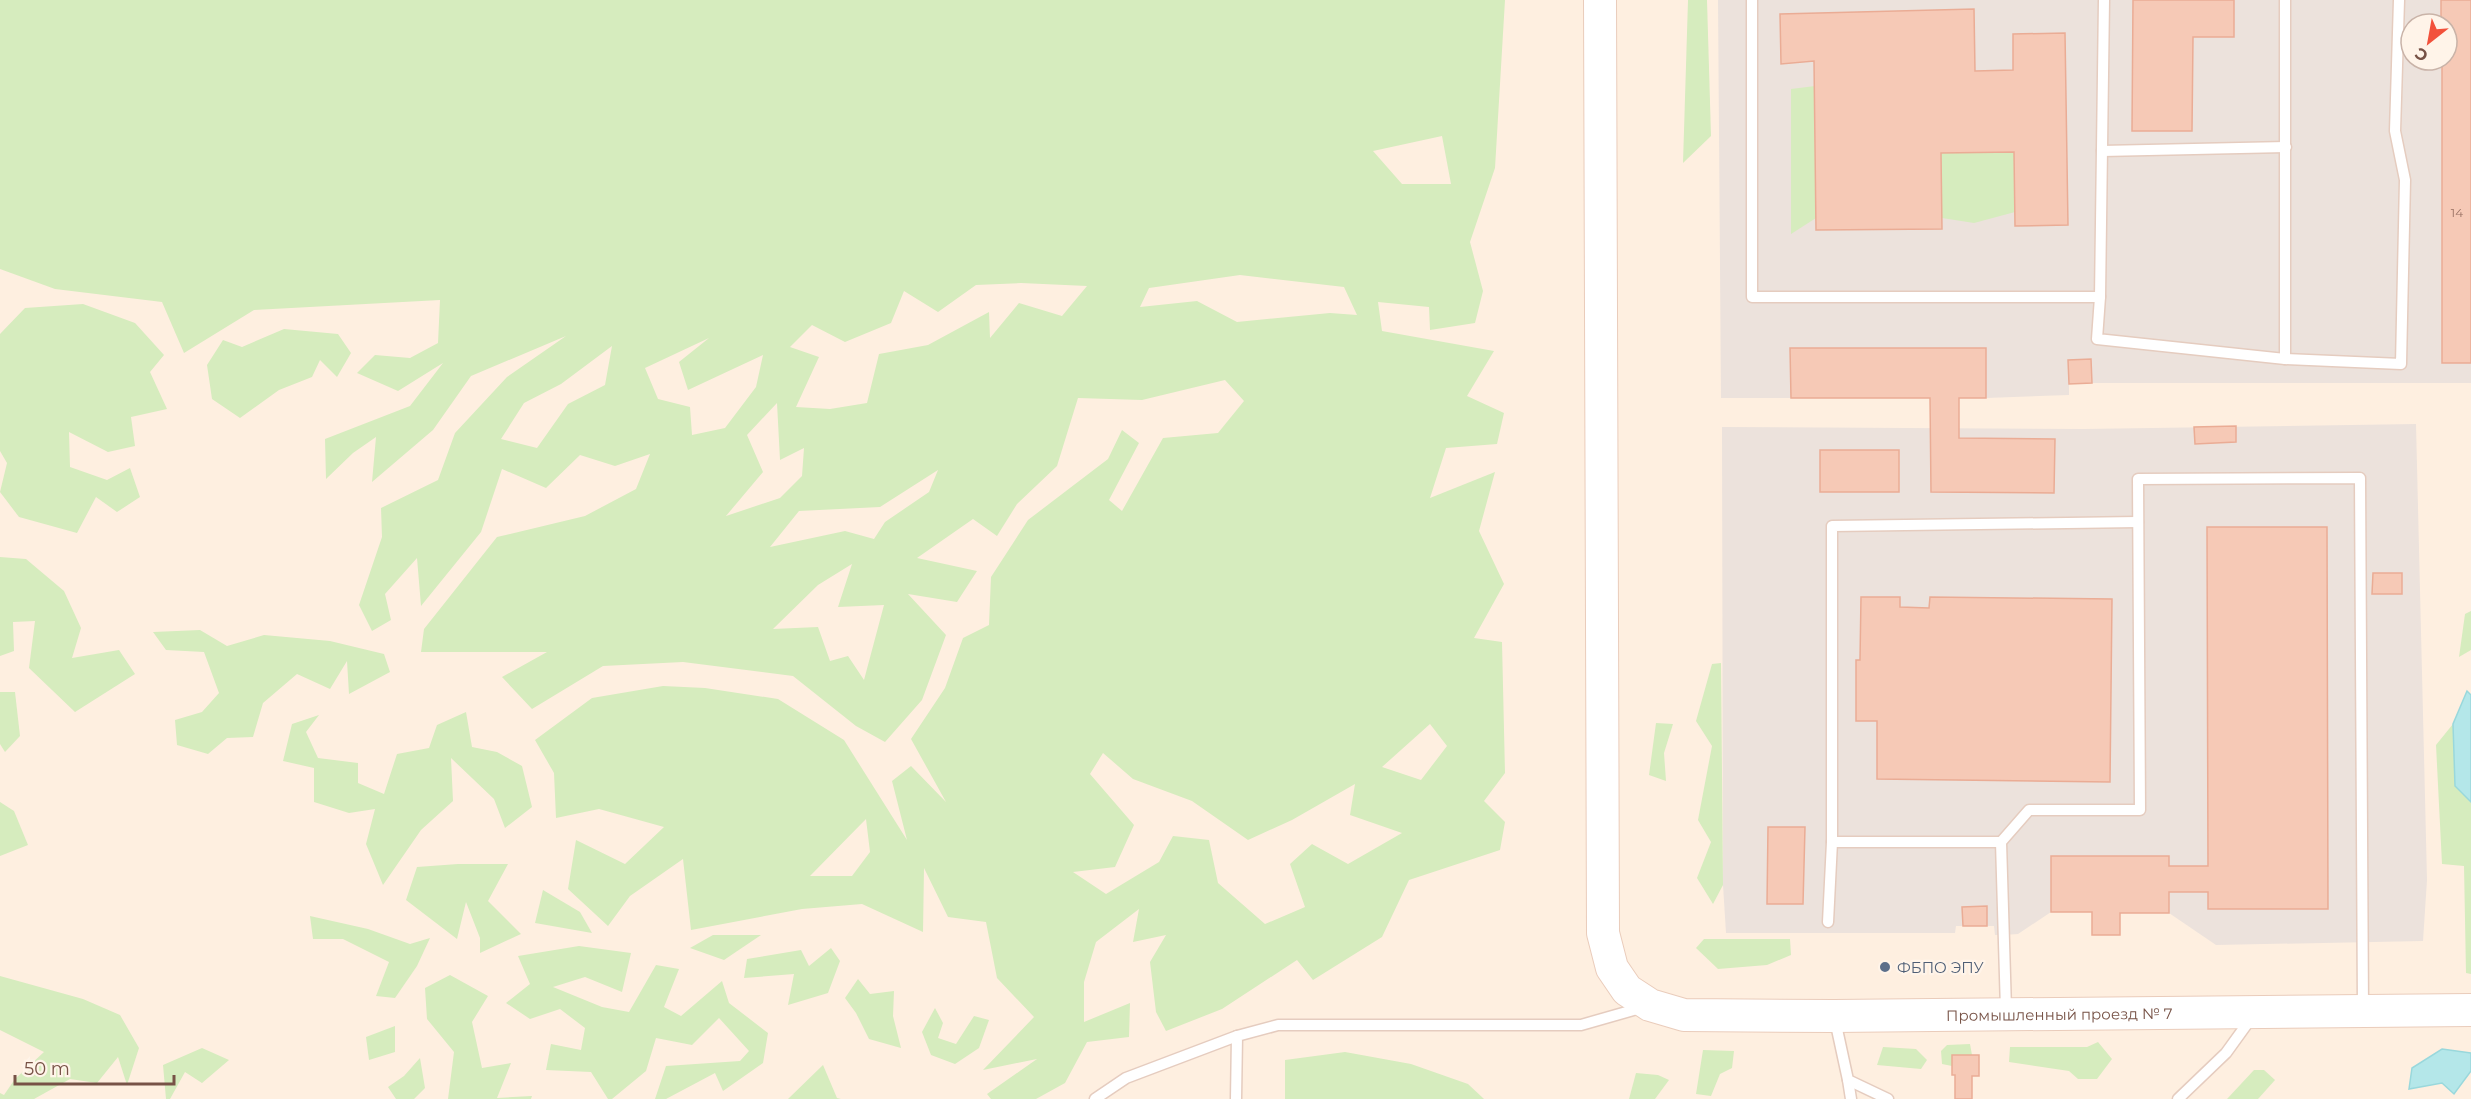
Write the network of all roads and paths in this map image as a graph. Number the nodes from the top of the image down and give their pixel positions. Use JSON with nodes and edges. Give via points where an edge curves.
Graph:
{"nodes":[{"id":1,"x":1600,"y":0,"type":"edge"},
{"id":2,"x":1752,"y":0,"type":"edge"},
{"id":3,"x":2104,"y":0,"type":"edge"},
{"id":4,"x":2286,"y":0,"type":"edge"},
{"id":5,"x":2399,"y":0,"type":"edge"},
{"id":6,"x":2286,"y":147,"type":"junction"},
{"id":7,"x":2102,"y":151,"type":"junction"},
{"id":8,"x":2100,"y":297,"type":"junction"},
{"id":9,"x":2285,"y":359,"type":"junction"},
{"id":10,"x":2138,"y":522,"type":"junction"},
{"id":11,"x":1832,"y":842,"type":"junction"},
{"id":12,"x":2001,"y":842,"type":"junction"},
{"id":13,"x":1828,"y":922,"type":"dead end"},
{"id":14,"x":1650,"y":1005,"type":"junction"},
{"id":15,"x":2363,"y":1010,"type":"junction"},
{"id":16,"x":2471,"y":1010,"type":"edge"},
{"id":17,"x":2254,"y":1014,"type":"junction"},
{"id":18,"x":2007,"y":1015,"type":"junction"},
{"id":19,"x":1834,"y":1016,"type":"junction"},
{"id":20,"x":1237,"y":1036,"type":"junction"},
{"id":21,"x":1848,"y":1080,"type":"junction"},
{"id":22,"x":1095,"y":1099,"type":"edge"},
{"id":23,"x":1236,"y":1099,"type":"edge"},
{"id":24,"x":1851,"y":1099,"type":"edge"},
{"id":25,"x":1888,"y":1099,"type":"edge"},
{"id":26,"x":2178,"y":1099,"type":"edge"}],
"edges":[{"from":1,"to":14,"type":"street","via":[[1603,933],[1612,968],[1628,990]]},
{"from":2,"to":8,"type":"lane","via":[[1752,297]]},
{"from":3,"to":7,"type":"lane"},
{"from":4,"to":6,"type":"lane"},
{"from":5,"to":9,"type":"lane","via":[[2395,130],[2405,180],[2401,364]]},
{"from":6,"to":7,"type":"lane"},
{"from":6,"to":9,"type":"lane"},
{"from":7,"to":8,"type":"lane"},
{"from":8,"to":9,"type":"lane","via":[[2097,339]]},
{"from":10,"to":11,"type":"lane","via":[[1832,526]]},
{"from":10,"to":12,"type":"lane","via":[[2140,810],[2029,810]]},
{"from":10,"to":15,"type":"lane","via":[[2138,479],[2360,478]]},
{"from":11,"to":12,"type":"lane"},
{"from":11,"to":13,"type":"lane"},
{"from":12,"to":18,"type":"lane"},
{"from":14,"to":19,"type":"street","name":"Промышленный проезд № 7","via":[[1684,1015]]},
{"from":14,"to":20,"type":"lane","via":[[1581,1024],[1278,1025]]},
{"from":15,"to":16,"type":"street","name":"Промышленный проезд № 7"},
{"from":15,"to":17,"type":"street","name":"Промышленный проезд № 7"},
{"from":17,"to":18,"type":"street","name":"Промышленный проезд № 7"},
{"from":17,"to":26,"type":"lane","via":[[2226,1053]]},
{"from":18,"to":19,"type":"street","name":"Промышленный проезд № 7"},
{"from":19,"to":21,"type":"lane"},
{"from":20,"to":22,"type":"lane","via":[[1126,1078]]},
{"from":20,"to":23,"type":"lane"},
{"from":21,"to":24,"type":"lane"},
{"from":21,"to":25,"type":"lane"}]}
